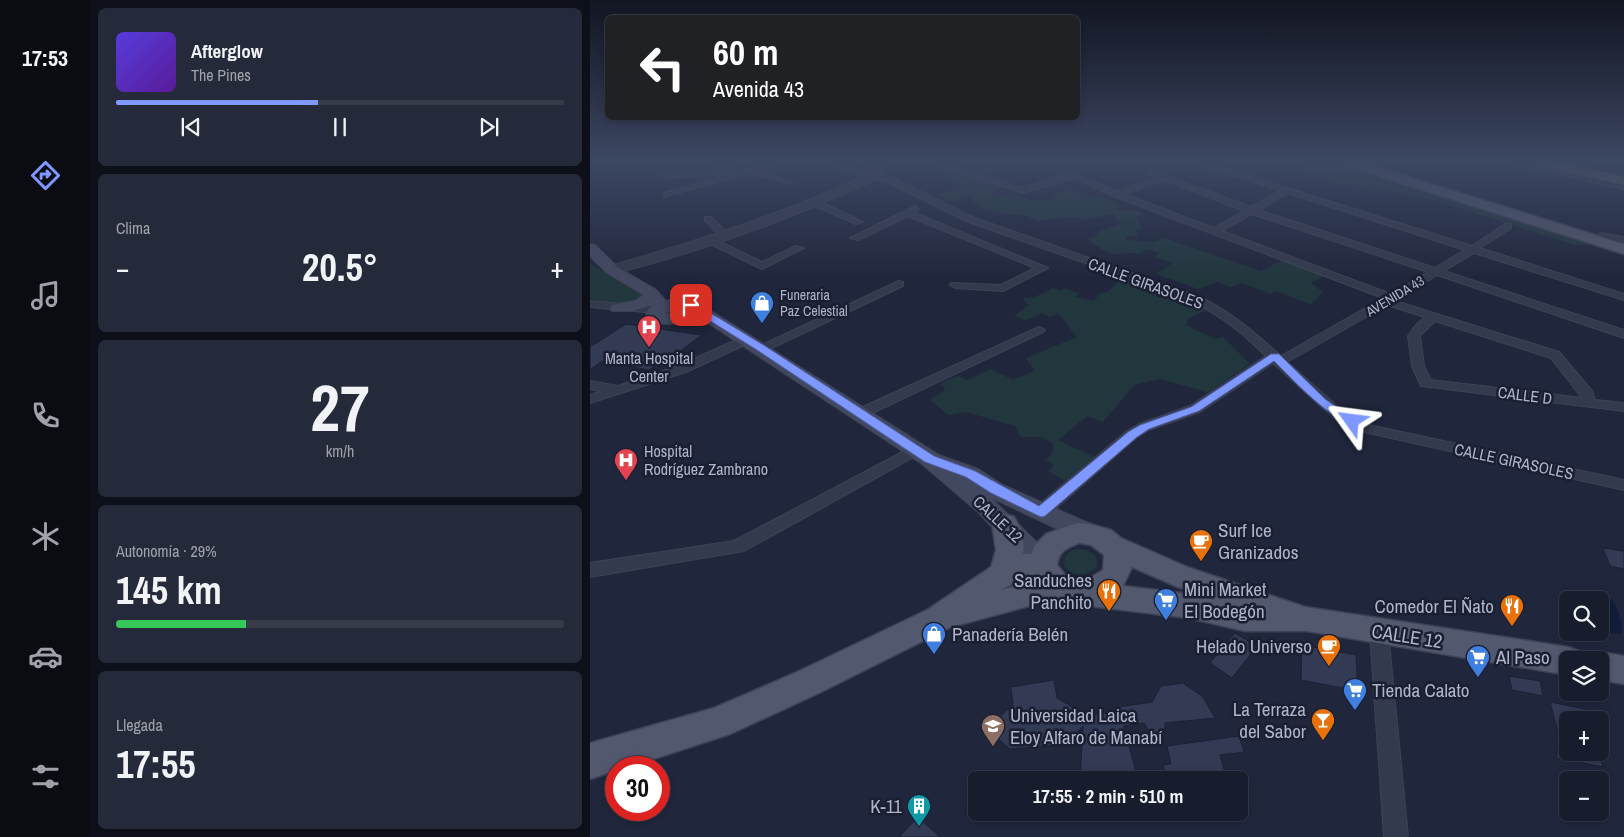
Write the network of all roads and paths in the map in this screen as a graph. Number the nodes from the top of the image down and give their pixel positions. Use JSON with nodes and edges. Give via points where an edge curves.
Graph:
{"nodes":[{"id":1,"x":822,"y":200,"type":"edge"},
{"id":2,"x":927,"y":200,"type":"edge"},
{"id":3,"x":1132,"y":200,"type":"edge"},
{"id":4,"x":1224,"y":200,"type":"edge"},
{"id":5,"x":1268,"y":200,"type":"edge"},
{"id":6,"x":1318,"y":200,"type":"edge"},
{"id":7,"x":1467,"y":200,"type":"edge"},
{"id":8,"x":1486,"y":200,"type":"edge"},
{"id":9,"x":931,"y":202,"type":"junction"},
{"id":10,"x":816,"y":203,"type":"junction"},
{"id":11,"x":1250,"y":210,"type":"junction"},
{"id":12,"x":908,"y":212,"type":"junction"},
{"id":13,"x":708,"y":219,"type":"dead end"},
{"id":14,"x":859,"y":222,"type":"dead end"},
{"id":15,"x":1508,"y":226,"type":"dead end"},
{"id":16,"x":1215,"y":231,"type":"junction"},
{"id":17,"x":725,"y":236,"type":"junction"},
{"id":18,"x":855,"y":238,"type":"dead end"},
{"id":19,"x":711,"y":241,"type":"junction"},
{"id":20,"x":1624,"y":242,"type":"edge"},
{"id":21,"x":590,"y":248,"type":"edge"},
{"id":22,"x":799,"y":248,"type":"dead end"},
{"id":23,"x":1476,"y":249,"type":"junction"},
{"id":24,"x":1624,"y":250,"type":"edge"},
{"id":25,"x":612,"y":270,"type":"junction"},
{"id":26,"x":1437,"y":271,"type":"junction"},
{"id":27,"x":637,"y":284,"type":"junction"},
{"id":28,"x":899,"y":284,"type":"dead end"},
{"id":29,"x":955,"y":285,"type":"dead end"},
{"id":30,"x":1624,"y":297,"type":"edge"},
{"id":31,"x":1390,"y":300,"type":"junction"},
{"id":32,"x":590,"y":304,"type":"edge"},
{"id":33,"x":689,"y":304,"type":"junction"},
{"id":34,"x":618,"y":308,"type":"joint"},
{"id":35,"x":661,"y":308,"type":"junction"},
{"id":36,"x":1432,"y":317,"type":"junction"},
{"id":37,"x":728,"y":328,"type":"junction"},
{"id":38,"x":1039,"y":330,"type":"dead end"},
{"id":39,"x":1624,"y":334,"type":"edge"},
{"id":40,"x":754,"y":343,"type":"junction"},
{"id":41,"x":1278,"y":359,"type":"junction"},
{"id":42,"x":590,"y":385,"type":"edge"},
{"id":43,"x":622,"y":390,"type":"junction"},
{"id":44,"x":590,"y":399,"type":"edge"},
{"id":45,"x":1590,"y":403,"type":"junction"},
{"id":46,"x":1624,"y":408,"type":"edge"},
{"id":47,"x":861,"y":413,"type":"junction"},
{"id":48,"x":923,"y":454,"type":"junction"},
{"id":49,"x":1624,"y":485,"type":"edge"},
{"id":50,"x":1041,"y":512,"type":"junction"},
{"id":51,"x":1005,"y":524,"type":"junction"},
{"id":52,"x":1088,"y":533,"type":"junction"},
{"id":53,"x":1114,"y":546,"type":"junction"},
{"id":54,"x":1042,"y":563,"type":"junction"},
{"id":55,"x":590,"y":570,"type":"edge"},
{"id":56,"x":1002,"y":574,"type":"junction"},
{"id":57,"x":1071,"y":590,"type":"junction"},
{"id":58,"x":938,"y":619,"type":"junction"},
{"id":59,"x":1307,"y":619,"type":"junction"},
{"id":60,"x":1378,"y":632,"type":"junction"},
{"id":61,"x":1559,"y":660,"type":"edge"},
{"id":62,"x":1609,"y":668,"type":"edge"},
{"id":63,"x":1624,"y":670,"type":"edge"},
{"id":64,"x":590,"y":762,"type":"edge"},
{"id":65,"x":1396,"y":837,"type":"edge"}],
"edges":[{"from":1,"to":10,"type":"street"},
{"from":2,"to":9,"type":"street","name":"CALLE GIRASOLES"},
{"from":3,"to":16,"type":"street"},
{"from":4,"to":11,"type":"street"},
{"from":5,"to":11,"type":"street"},
{"from":6,"to":23,"type":"street"},
{"from":7,"to":24,"type":"main road"},
{"from":8,"to":20,"type":"main road"},
{"from":9,"to":12,"type":"street"},
{"from":9,"to":41,"type":"street","name":"CALLE GIRASOLES","via":[[1048,248],[1194,298],[1239,324]]},
{"from":10,"to":14,"type":"street"},
{"from":10,"to":17,"type":"street"},
{"from":11,"to":16,"type":"street"},
{"from":11,"to":26,"type":"street"},
{"from":12,"to":18,"type":"street"},
{"from":12,"to":29,"type":"street","via":[[1044,268],[1002,288]]},
{"from":13,"to":17,"type":"street"},
{"from":15,"to":23,"type":"street","name":"AVENIDA 43"},
{"from":16,"to":31,"type":"street"},
{"from":17,"to":19,"type":"street"},
{"from":19,"to":22,"type":"street","via":[[762,266]]},
{"from":19,"to":25,"type":"street"},
{"from":21,"to":25,"type":"main road","name":"CALLE 12"},
{"from":23,"to":26,"type":"street","name":"AVENIDA 43"},
{"from":23,"to":30,"type":"street"},
{"from":25,"to":27,"type":"main road","name":"CALLE 12"},
{"from":26,"to":31,"type":"street","name":"AVENIDA 43"},
{"from":26,"to":39,"type":"street"},
{"from":27,"to":33,"type":"main road","name":"CALLE 12"},
{"from":27,"to":35,"type":"main road","name":"CALLE 12"},
{"from":28,"to":40,"type":"street"},
{"from":31,"to":36,"type":"street"},
{"from":31,"to":41,"type":"street","name":"AVENIDA 43"},
{"from":32,"to":34,"type":"street"},
{"from":33,"to":35,"type":"main road","via":[[677,303]]},
{"from":33,"to":37,"type":"main road","name":"CALLE 12"},
{"from":34,"to":35,"type":"main road","via":[[650,300]]},
{"from":35,"to":37,"type":"main road","name":"CALLE 12"},
{"from":36,"to":45,"type":"street","via":[[1555,355],[1587,394]]},
{"from":36,"to":45,"type":"street","name":"CALLE D","via":[[1414,336],[1418,366],[1426,383]]},
{"from":37,"to":40,"type":"main road","name":"CALLE 12"},
{"from":38,"to":47,"type":"street"},
{"from":40,"to":43,"type":"street"},
{"from":40,"to":47,"type":"main road","name":"CALLE 12"},
{"from":41,"to":49,"type":"street","name":"CALLE GIRASOLES","via":[[1321,401],[1339,415],[1365,428]]},
{"from":41,"to":50,"type":"street","name":"AVENIDA 43","via":[[1195,409],[1132,434]]},
{"from":42,"to":43,"type":"street"},
{"from":43,"to":44,"type":"street"},
{"from":45,"to":46,"type":"street","name":"CALLE D"},
{"from":47,"to":48,"type":"main road","name":"CALLE 12"},
{"from":48,"to":50,"type":"main road","name":"CALLE 12","via":[[970,474]]},
{"from":48,"to":51,"type":"main road","name":"CALLE 12"},
{"from":48,"to":55,"type":"street","via":[[738,548]]},
{"from":50,"to":52,"type":"main road","name":"CALLE 12"},
{"from":51,"to":54,"type":"main road","name":"CALLE 12"},
{"from":51,"to":56,"type":"main road","via":[[1011,553]]},
{"from":52,"to":53,"type":"main road"},
{"from":52,"to":54,"type":"main road","via":[[1056,539],[1044,553]]},
{"from":53,"to":57,"type":"main road","via":[[1120,562],[1112,579],[1099,588]]},
{"from":53,"to":59,"type":"main road","name":"CALLE 12","via":[[1198,582],[1250,597]]},
{"from":54,"to":56,"type":"main road","via":[[1026,564]]},
{"from":54,"to":57,"type":"main road","via":[[1046,577]]},
{"from":56,"to":58,"type":"main road"},
{"from":57,"to":58,"type":"main road","via":[[1030,593]]},
{"from":57,"to":59,"type":"main road","name":"CALLE 12","via":[[1190,606],[1244,619]]},
{"from":58,"to":64,"type":"main road","via":[[718,723]]},
{"from":59,"to":60,"type":"main road","name":"CALLE 12"},
{"from":60,"to":61,"type":"main road","name":"CALLE 12"},
{"from":60,"to":65,"type":"street"},
{"from":62,"to":63,"type":"main road"}]}
